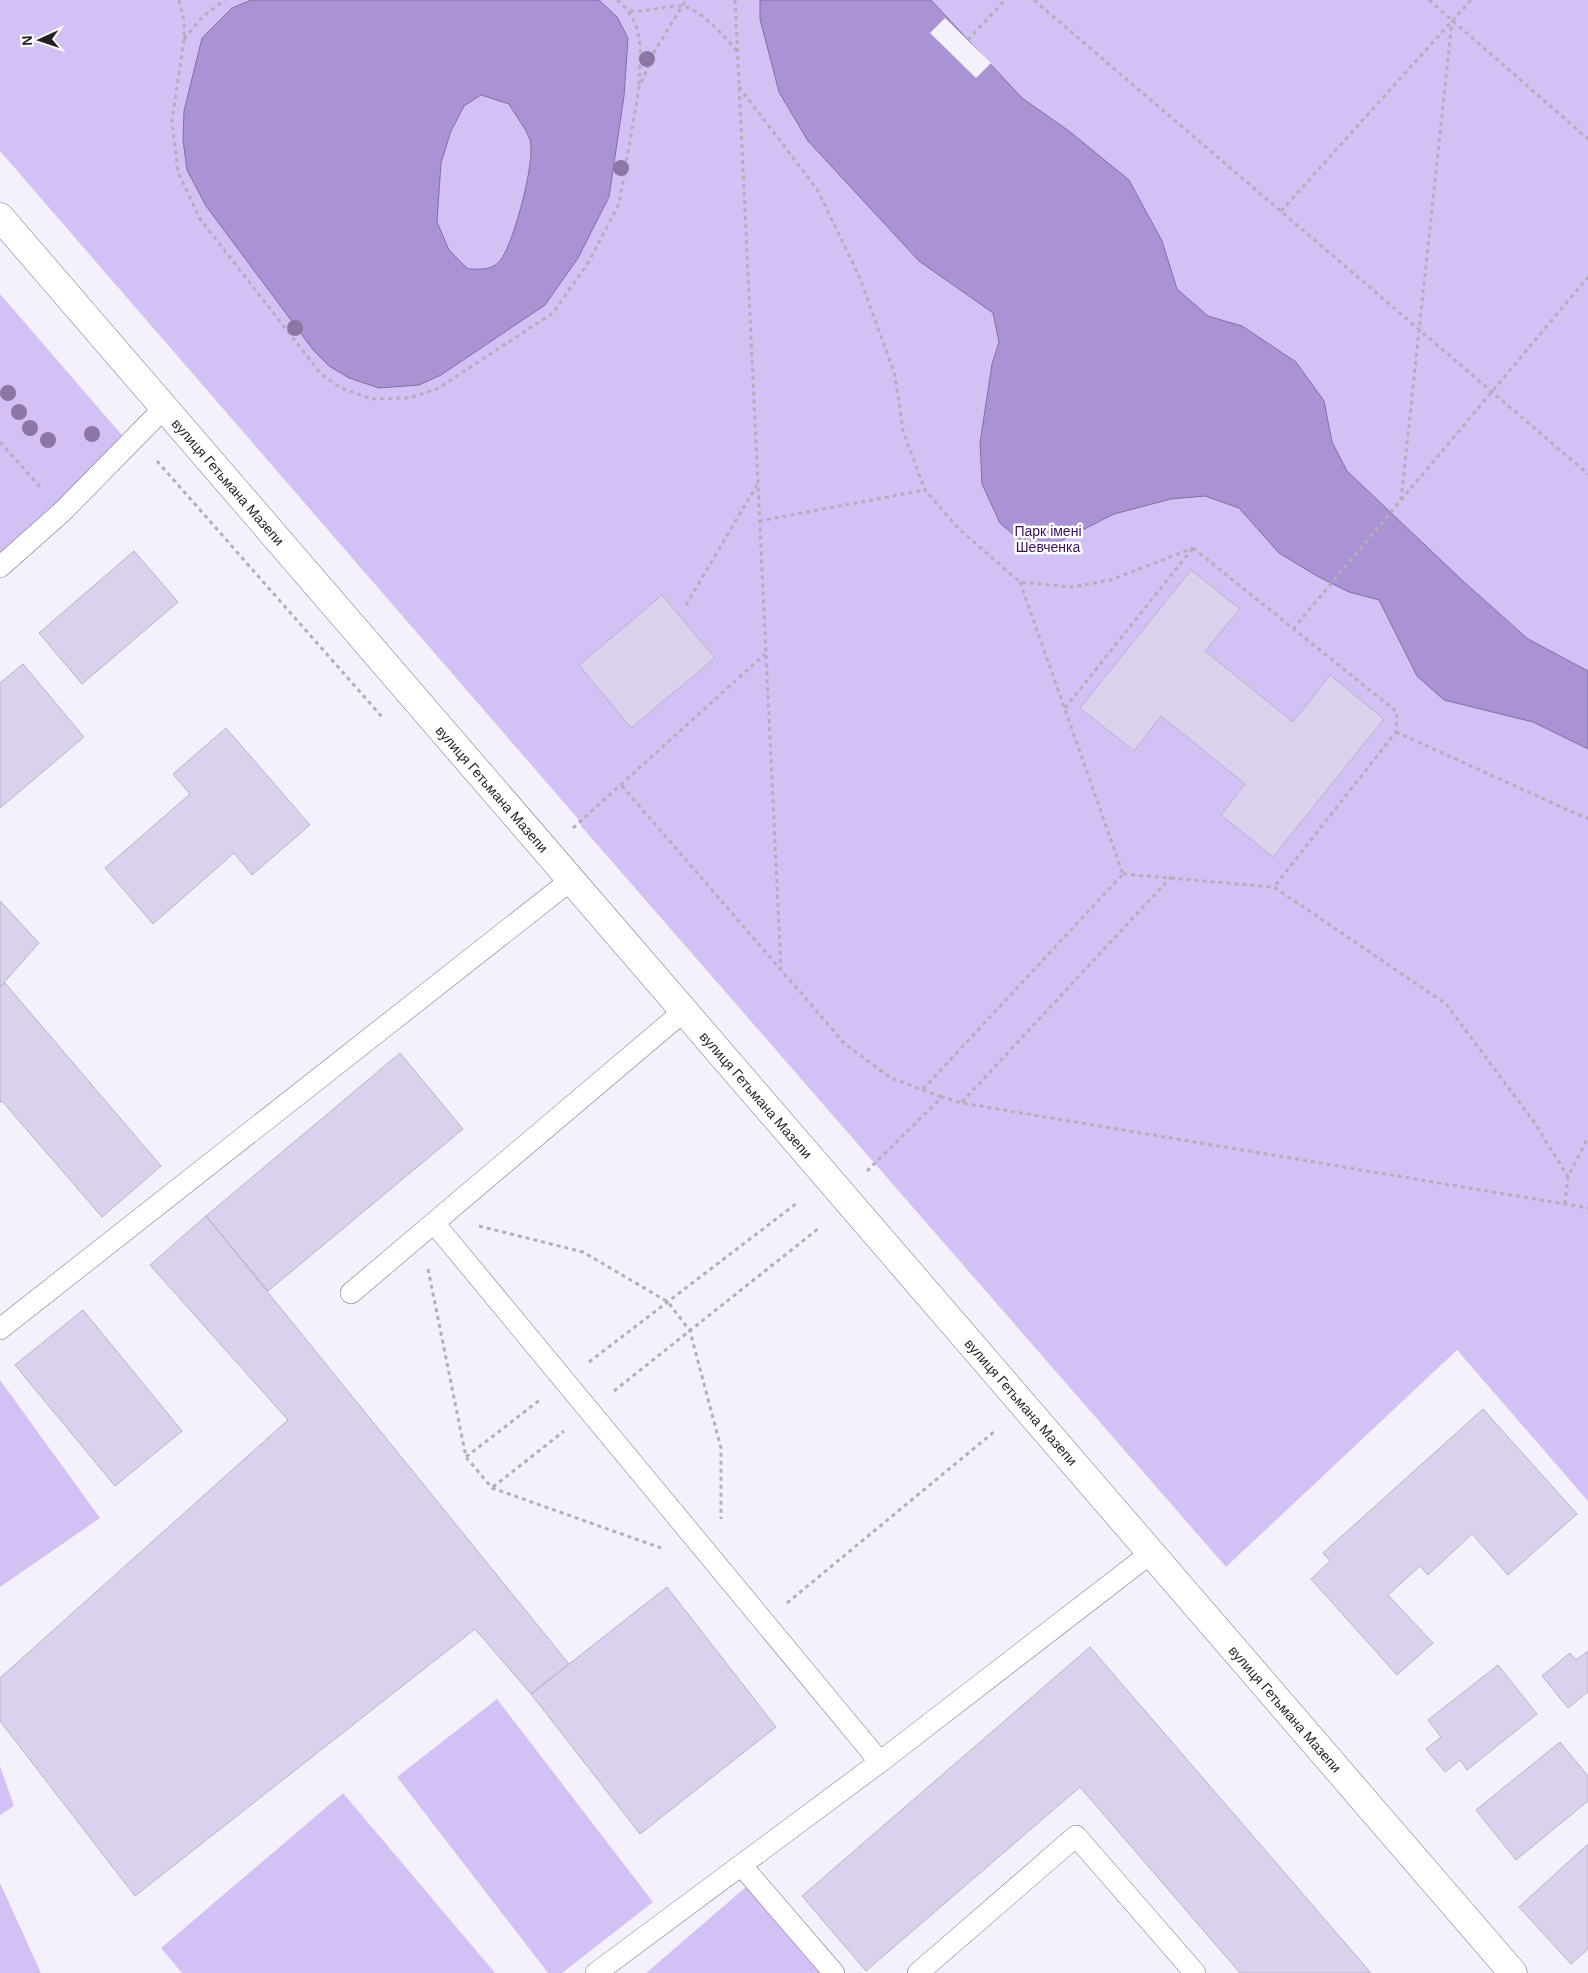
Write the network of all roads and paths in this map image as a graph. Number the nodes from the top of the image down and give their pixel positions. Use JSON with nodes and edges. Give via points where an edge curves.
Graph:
{"nodes":[{"id":1,"x":179,"y":0,"type":"edge"},
{"id":2,"x":225,"y":0,"type":"edge"},
{"id":3,"x":616,"y":0,"type":"edge"},
{"id":4,"x":686,"y":0,"type":"edge"},
{"id":5,"x":735,"y":0,"type":"edge"},
{"id":6,"x":1005,"y":0,"type":"edge"},
{"id":7,"x":1034,"y":0,"type":"edge"},
{"id":8,"x":1429,"y":0,"type":"edge"},
{"id":9,"x":1471,"y":0,"type":"edge"},
{"id":10,"x":682,"y":6,"type":"junction"},
{"id":11,"x":630,"y":11,"type":"junction"},
{"id":12,"x":1452,"y":21,"type":"junction"},
{"id":13,"x":184,"y":39,"type":"junction"},
{"id":14,"x":968,"y":40,"type":"dead end"},
{"id":15,"x":738,"y":51,"type":"junction"},
{"id":16,"x":739,"y":87,"type":"junction"},
{"id":17,"x":639,"y":88,"type":"junction"},
{"id":18,"x":1588,"y":139,"type":"edge"},
{"id":19,"x":1281,"y":212,"type":"junction"},
{"id":20,"x":0,"y":217,"type":"edge"},
{"id":21,"x":1588,"y":277,"type":"edge"},
{"id":22,"x":1419,"y":329,"type":"junction"},
{"id":23,"x":1492,"y":392,"type":"junction"},
{"id":24,"x":164,"y":408,"type":"junction"},
{"id":25,"x":136,"y":436,"type":"junction"},
{"id":26,"x":0,"y":442,"type":"edge"},
{"id":27,"x":1588,"y":474,"type":"edge"},
{"id":28,"x":758,"y":485,"type":"junction"},
{"id":29,"x":925,"y":490,"type":"junction"},
{"id":30,"x":1401,"y":500,"type":"junction"},
{"id":31,"x":62,"y":512,"type":"junction"},
{"id":32,"x":759,"y":521,"type":"junction"},
{"id":33,"x":1193,"y":548,"type":"junction"},
{"id":34,"x":0,"y":567,"type":"edge"},
{"id":35,"x":1020,"y":582,"type":"junction"},
{"id":36,"x":686,"y":605,"type":"dead end"},
{"id":37,"x":1293,"y":629,"type":"junction"},
{"id":38,"x":766,"y":654,"type":"junction"},
{"id":39,"x":1064,"y":708,"type":"junction"},
{"id":40,"x":388,"y":724,"type":"dead end"},
{"id":41,"x":1396,"y":732,"type":"junction"},
{"id":42,"x":622,"y":786,"type":"junction"},
{"id":43,"x":1588,"y":819,"type":"edge"},
{"id":44,"x":546,"y":851,"type":"junction"},
{"id":45,"x":1123,"y":874,"type":"junction"},
{"id":46,"x":1172,"y":876,"type":"junction"},
{"id":47,"x":571,"y":880,"type":"junction"},
{"id":48,"x":1274,"y":887,"type":"junction"},
{"id":49,"x":781,"y":969,"type":"junction"},
{"id":50,"x":684,"y":1011,"type":"junction"},
{"id":51,"x":922,"y":1089,"type":"junction"},
{"id":52,"x":942,"y":1096,"type":"junction"},
{"id":53,"x":962,"y":1103,"type":"junction"},
{"id":54,"x":1588,"y":1136,"type":"edge"},
{"id":55,"x":867,"y":1170,"type":"dead end"},
{"id":56,"x":1568,"y":1177,"type":"junction"},
{"id":57,"x":797,"y":1203,"type":"dead end"},
{"id":58,"x":1565,"y":1204,"type":"junction"},
{"id":59,"x":1588,"y":1208,"type":"edge"},
{"id":60,"x":432,"y":1225,"type":"junction"},
{"id":61,"x":819,"y":1228,"type":"dead end"},
{"id":62,"x":351,"y":1293,"type":"dead end"},
{"id":63,"x":668,"y":1302,"type":"junction"},
{"id":64,"x":0,"y":1330,"type":"edge"},
{"id":65,"x":690,"y":1330,"type":"junction"},
{"id":66,"x":564,"y":1381,"type":"junction"},
{"id":67,"x":589,"y":1411,"type":"junction"},
{"id":68,"x":994,"y":1431,"type":"dead end"},
{"id":69,"x":466,"y":1457,"type":"junction"},
{"id":70,"x":492,"y":1488,"type":"junction"},
{"id":71,"x":666,"y":1550,"type":"dead end"},
{"id":72,"x":1151,"y":1553,"type":"junction"},
{"id":73,"x":720,"y":1570,"type":"junction"},
{"id":74,"x":764,"y":1622,"type":"junction"},
{"id":75,"x":880,"y":1762,"type":"junction"},
{"id":76,"x":741,"y":1865,"type":"junction"},
{"id":77,"x":596,"y":1973,"type":"edge"},
{"id":78,"x":834,"y":1973,"type":"edge"},
{"id":79,"x":918,"y":1973,"type":"edge"},
{"id":80,"x":1194,"y":1973,"type":"edge"},
{"id":81,"x":1513,"y":1973,"type":"edge"}],
"edges":[{"from":1,"to":13,"type":"path"},
{"from":2,"to":13,"type":"path","via":[[202,17]]},
{"from":3,"to":11,"type":"path"},
{"from":4,"to":10,"type":"path"},
{"from":5,"to":15,"type":"path"},
{"from":6,"to":14,"type":"path"},
{"from":7,"to":19,"type":"path"},
{"from":8,"to":12,"type":"path"},
{"from":9,"to":12,"type":"path"},
{"from":10,"to":11,"type":"path"},
{"from":10,"to":15,"type":"path","via":[[713,23]]},
{"from":10,"to":17,"type":"path","via":[[654,52]]},
{"from":11,"to":17,"type":"path","via":[[640,39]]},
{"from":12,"to":18,"type":"path"},
{"from":12,"to":19,"type":"path"},
{"from":12,"to":22,"type":"path"},
{"from":13,"to":17,"type":"path","via":[[172,121],[178,172],[200,219],[321,374],[341,388],[372,399],[409,398],[438,389],[553,313],[588,263],[619,204]]},
{"from":15,"to":16,"type":"path"},
{"from":16,"to":28,"type":"path"},
{"from":16,"to":29,"type":"path","via":[[817,189],[859,276],[895,375],[903,431]]},
{"from":19,"to":22,"type":"path"},
{"from":20,"to":24,"type":"main road","name":"вулиця Гетьмана Мазепи"},
{"from":21,"to":23,"type":"path"},
{"from":22,"to":23,"type":"path"},
{"from":22,"to":30,"type":"path"},
{"from":23,"to":27,"type":"path"},
{"from":23,"to":30,"type":"path"},
{"from":24,"to":25,"type":"lane"},
{"from":24,"to":44,"type":"main road","name":"вулиця Гетьмана Мазепи"},
{"from":25,"to":31,"type":"lane"},
{"from":25,"to":40,"type":"path"},
{"from":26,"to":31,"type":"path"},
{"from":28,"to":32,"type":"path"},
{"from":28,"to":36,"type":"path"},
{"from":29,"to":32,"type":"path"},
{"from":29,"to":35,"type":"path","via":[[959,529]]},
{"from":30,"to":37,"type":"path"},
{"from":31,"to":34,"type":"lane"},
{"from":32,"to":38,"type":"path"},
{"from":33,"to":35,"type":"path","via":[[1111,580],[1071,587]]},
{"from":33,"to":37,"type":"path"},
{"from":33,"to":39,"type":"path"},
{"from":35,"to":39,"type":"path"},
{"from":37,"to":41,"type":"path","via":[[1397,712]]},
{"from":38,"to":42,"type":"path"},
{"from":38,"to":49,"type":"path"},
{"from":39,"to":45,"type":"path"},
{"from":41,"to":43,"type":"path"},
{"from":41,"to":48,"type":"path"},
{"from":42,"to":44,"type":"path"},
{"from":42,"to":49,"type":"path"},
{"from":44,"to":47,"type":"main road","name":"вулиця Гетьмана Мазепи"},
{"from":45,"to":46,"type":"path"},
{"from":45,"to":51,"type":"path"},
{"from":46,"to":48,"type":"path"},
{"from":46,"to":53,"type":"path"},
{"from":47,"to":50,"type":"main road","name":"вулиця Гетьмана Мазепи"},
{"from":47,"to":64,"type":"lane"},
{"from":48,"to":56,"type":"path","via":[[1446,1004],[1534,1122]]},
{"from":49,"to":51,"type":"path","via":[[845,1044],[891,1078]]},
{"from":50,"to":60,"type":"lane"},
{"from":50,"to":72,"type":"main road","name":"вулиця Гетьмана Мазепи"},
{"from":51,"to":52,"type":"path"},
{"from":52,"to":53,"type":"path"},
{"from":52,"to":55,"type":"path"},
{"from":53,"to":58,"type":"path"},
{"from":54,"to":56,"type":"path"},
{"from":56,"to":58,"type":"path"},
{"from":57,"to":63,"type":"path"},
{"from":58,"to":59,"type":"path"},
{"from":60,"to":62,"type":"lane"},
{"from":60,"to":63,"type":"path","via":[[583,1252]]},
{"from":60,"to":66,"type":"lane"},
{"from":60,"to":69,"type":"path"},
{"from":61,"to":65,"type":"path"},
{"from":63,"to":65,"type":"path"},
{"from":63,"to":66,"type":"path"},
{"from":65,"to":67,"type":"path"},
{"from":65,"to":73,"type":"path","via":[[721,1448]]},
{"from":66,"to":67,"type":"lane"},
{"from":66,"to":69,"type":"path"},
{"from":67,"to":70,"type":"path"},
{"from":67,"to":73,"type":"lane"},
{"from":68,"to":74,"type":"path"},
{"from":69,"to":70,"type":"path"},
{"from":70,"to":71,"type":"path"},
{"from":72,"to":75,"type":"lane"},
{"from":72,"to":81,"type":"main road","name":"вулиця Гетьмана Мазепи"},
{"from":73,"to":74,"type":"lane"},
{"from":74,"to":75,"type":"lane"},
{"from":75,"to":76,"type":"lane"},
{"from":76,"to":77,"type":"lane"},
{"from":76,"to":78,"type":"lane"},
{"from":79,"to":80,"type":"lane","via":[[1076,1836]]}]}
